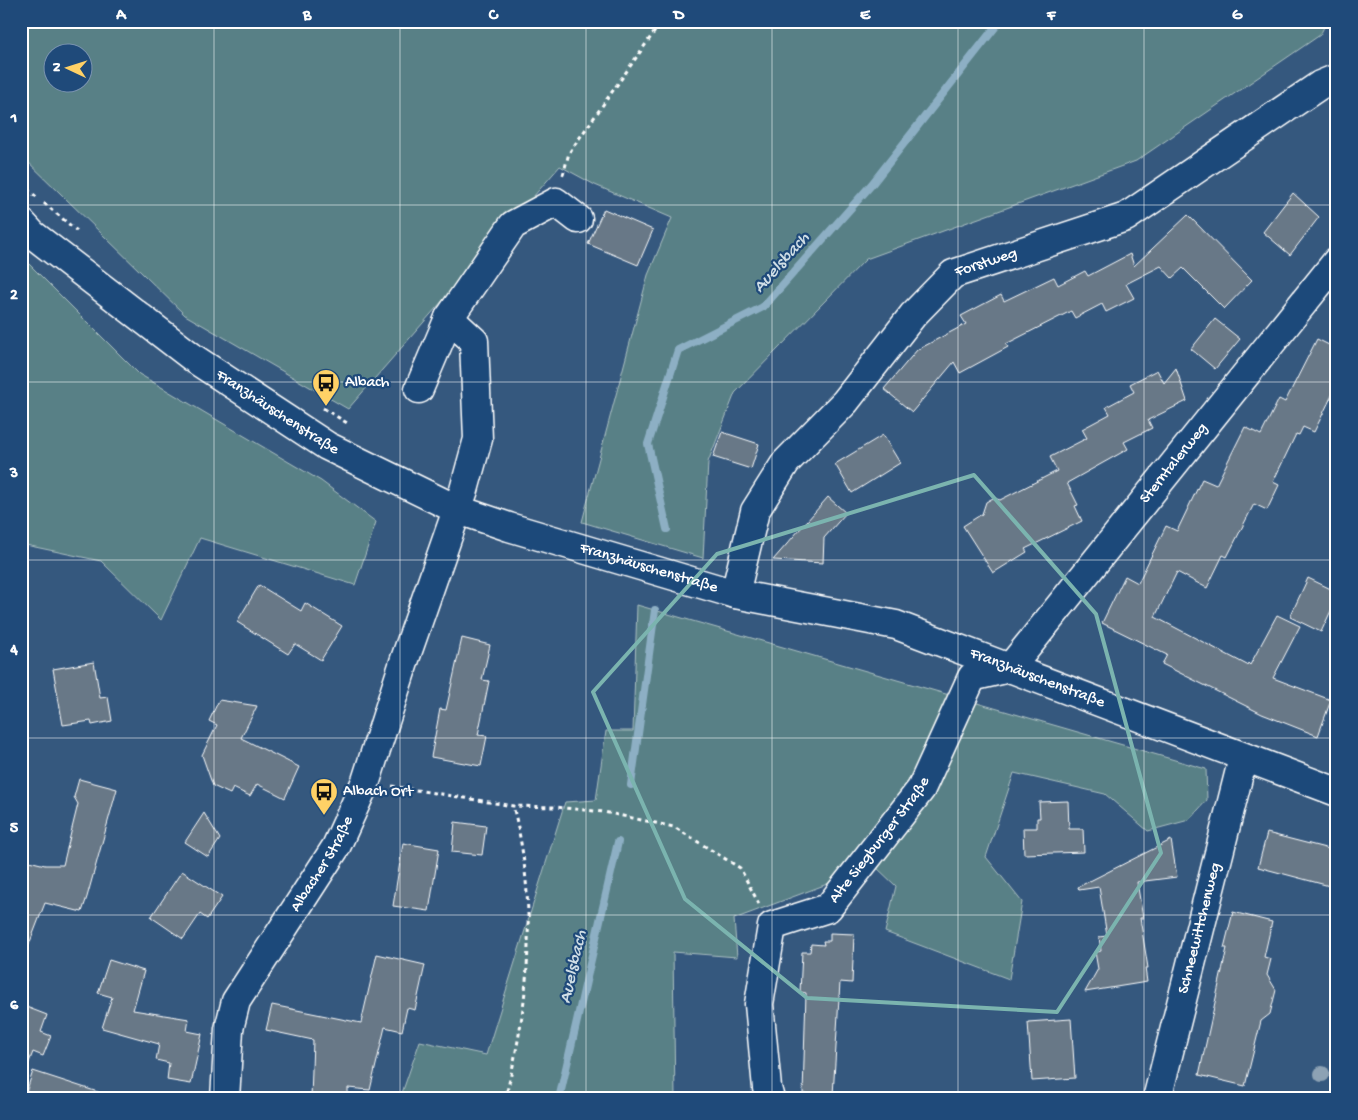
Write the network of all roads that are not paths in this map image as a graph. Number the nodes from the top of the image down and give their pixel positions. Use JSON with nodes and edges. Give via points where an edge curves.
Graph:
{"nodes":[{"id":1,"x":1337,"y":78,"type":"edge"},
{"id":2,"x":578,"y":219,"type":"dead end"},
{"id":3,"x":21,"y":222,"type":"edge"},
{"id":4,"x":1337,"y":260,"type":"edge"},
{"id":5,"x":449,"y":318,"type":"junction"},
{"id":6,"x":419,"y":389,"type":"dead end"},
{"id":7,"x":456,"y":509,"type":"junction"},
{"id":8,"x":735,"y":594,"type":"junction"},
{"id":9,"x":1010,"y":668,"type":"junction"},
{"id":10,"x":1243,"y":758,"type":"junction"},
{"id":11,"x":1337,"y":792,"type":"edge"},
{"id":12,"x":225,"y":1099,"type":"edge"},
{"id":13,"x":770,"y":1099,"type":"edge"},
{"id":14,"x":1157,"y":1099,"type":"edge"}],
"edges":[{"from":1,"to":8,"type":"street","name":"Forstweg","via":[[1320,84],[1126,217],[953,274],[913,315],[845,402],[786,462],[755,511]]},
{"from":2,"to":5,"type":"street","via":[[556,202],[513,225]]},
{"from":3,"to":7,"type":"street","name":"Franzhäuschenstraße","via":[[32,234],[196,360],[327,446]]},
{"from":4,"to":9,"type":"street","name":"Sterntalerweg"},
{"from":5,"to":6,"type":"street"},
{"from":5,"to":7,"type":"street","name":"Albacher Straße","via":[[474,341],[478,438]]},
{"from":7,"to":8,"type":"street","name":"Franzhäuschenstraße"},
{"from":7,"to":12,"type":"street","name":"Albacher Straße","via":[[366,781],[336,847],[236,1001],[229,1029]]},
{"from":8,"to":9,"type":"street","name":"Franzhäuschenstraße","via":[[896,625]]},
{"from":9,"to":10,"type":"street","name":"Franzhäuschenstraße"},
{"from":9,"to":13,"type":"street","name":"Alte Siegburger Straße","via":[[972,677],[921,788],[828,908],[772,926],[759,1004]]},
{"from":10,"to":11,"type":"street","name":"Franzhäuschenstraße"},
{"from":10,"to":14,"type":"street","name":"Schneewittchenweg"}]}
